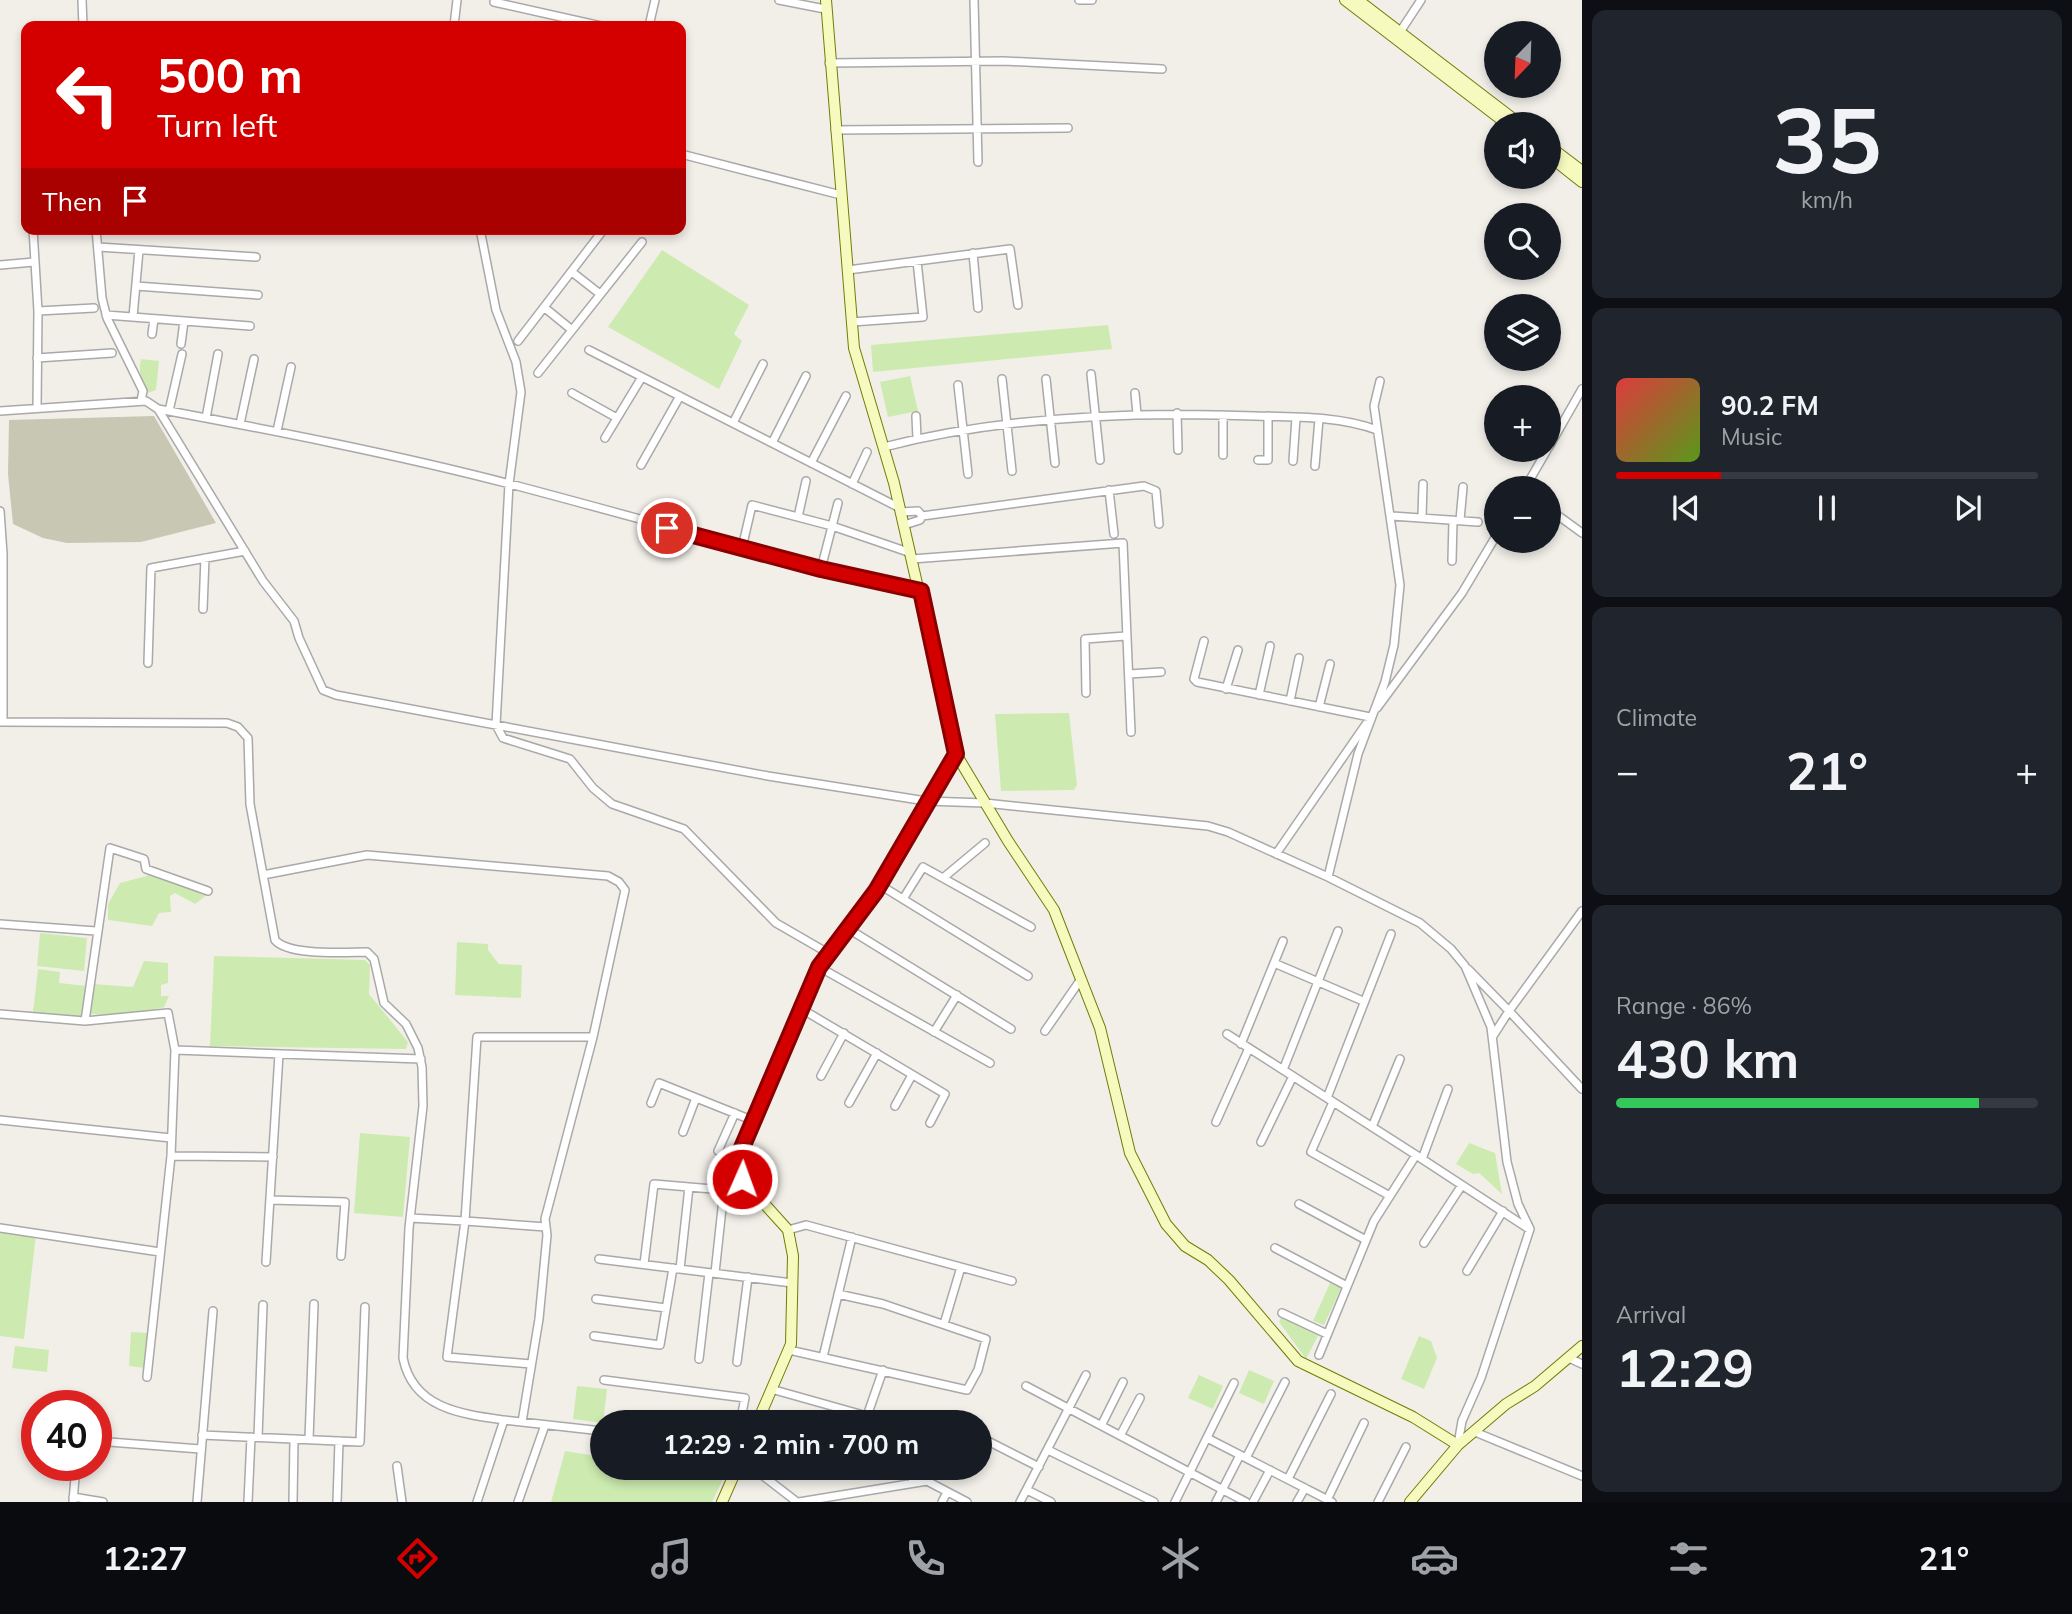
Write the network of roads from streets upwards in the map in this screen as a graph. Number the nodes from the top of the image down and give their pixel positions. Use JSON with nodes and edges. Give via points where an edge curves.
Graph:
{"nodes":[{"id":1,"x":82,"y":0,"type":"edge"},
{"id":2,"x":457,"y":0,"type":"edge"},
{"id":3,"x":655,"y":0,"type":"edge"},
{"id":4,"x":779,"y":0,"type":"edge"},
{"id":5,"x":974,"y":0,"type":"edge"},
{"id":6,"x":1079,"y":0,"type":"edge"},
{"id":7,"x":1092,"y":0,"type":"edge"},
{"id":8,"x":1345,"y":0,"type":"edge"},
{"id":9,"x":1358,"y":0,"type":"edge"},
{"id":10,"x":1420,"y":0,"type":"edge"},
{"id":11,"x":494,"y":2,"type":"dead end"},
{"id":12,"x":825,"y":4,"type":"edge"},
{"id":13,"x":82,"y":21,"type":"edge"},
{"id":14,"x":455,"y":21,"type":"edge"},
{"id":15,"x":579,"y":21,"type":"edge"},
{"id":16,"x":650,"y":21,"type":"edge"},
{"id":17,"x":1397,"y":36,"type":"junction"},
{"id":18,"x":976,"y":61,"type":"junction"},
{"id":19,"x":829,"y":63,"type":"junction"},
{"id":20,"x":1162,"y":69,"type":"dead end"},
{"id":21,"x":1492,"y":112,"type":"edge"},
{"id":22,"x":1503,"y":112,"type":"edge"},
{"id":23,"x":1068,"y":128,"type":"dead end"},
{"id":24,"x":976,"y":129,"type":"junction"},
{"id":25,"x":835,"y":130,"type":"junction"},
{"id":26,"x":686,"y":155,"type":"edge"},
{"id":27,"x":1561,"y":155,"type":"edge"},
{"id":28,"x":978,"y":162,"type":"dead end"},
{"id":29,"x":1561,"y":165,"type":"edge"},
{"id":30,"x":1582,"y":171,"type":"edge"},
{"id":31,"x":1582,"y":182,"type":"edge"},
{"id":32,"x":841,"y":195,"type":"junction"},
{"id":33,"x":33,"y":235,"type":"edge"},
{"id":34,"x":97,"y":235,"type":"edge"},
{"id":35,"x":481,"y":235,"type":"edge"},
{"id":36,"x":600,"y":235,"type":"edge"},
{"id":37,"x":642,"y":242,"type":"dead end"},
{"id":38,"x":98,"y":247,"type":"junction"},
{"id":39,"x":139,"y":250,"type":"junction"},
{"id":40,"x":973,"y":253,"type":"junction"},
{"id":41,"x":256,"y":257,"type":"dead end"},
{"id":42,"x":916,"y":261,"type":"junction"},
{"id":43,"x":34,"y":262,"type":"junction"},
{"id":44,"x":0,"y":265,"type":"edge"},
{"id":45,"x":848,"y":270,"type":"junction"},
{"id":46,"x":572,"y":272,"type":"junction"},
{"id":47,"x":136,"y":286,"type":"junction"},
{"id":48,"x":600,"y":294,"type":"junction"},
{"id":49,"x":258,"y":295,"type":"dead end"},
{"id":50,"x":1018,"y":305,"type":"dead end"},
{"id":51,"x":94,"y":308,"type":"dead end"},
{"id":52,"x":545,"y":308,"type":"junction"},
{"id":53,"x":978,"y":308,"type":"dead end"},
{"id":54,"x":38,"y":311,"type":"junction"},
{"id":55,"x":106,"y":315,"type":"junction"},
{"id":56,"x":133,"y":317,"type":"junction"},
{"id":57,"x":154,"y":319,"type":"junction"},
{"id":58,"x":184,"y":321,"type":"junction"},
{"id":59,"x":852,"y":322,"type":"junction"},
{"id":60,"x":250,"y":326,"type":"dead end"},
{"id":61,"x":572,"y":330,"type":"junction"},
{"id":62,"x":152,"y":334,"type":"dead end"},
{"id":63,"x":518,"y":341,"type":"dead end"},
{"id":64,"x":181,"y":344,"type":"dead end"},
{"id":65,"x":589,"y":350,"type":"dead end"},
{"id":66,"x":112,"y":353,"type":"dead end"},
{"id":67,"x":182,"y":354,"type":"dead end"},
{"id":68,"x":218,"y":354,"type":"dead end"},
{"id":69,"x":37,"y":358,"type":"junction"},
{"id":70,"x":254,"y":359,"type":"dead end"},
{"id":71,"x":762,"y":364,"type":"dead end"},
{"id":72,"x":291,"y":367,"type":"dead end"},
{"id":73,"x":538,"y":373,"type":"dead end"},
{"id":74,"x":1091,"y":374,"type":"dead end"},
{"id":75,"x":806,"y":376,"type":"dead end"},
{"id":76,"x":642,"y":377,"type":"junction"},
{"id":77,"x":1002,"y":379,"type":"dead end"},
{"id":78,"x":1046,"y":379,"type":"dead end"},
{"id":79,"x":1380,"y":381,"type":"dead end"},
{"id":80,"x":958,"y":385,"type":"dead end"},
{"id":81,"x":1582,"y":389,"type":"edge"},
{"id":82,"x":572,"y":393,"type":"dead end"},
{"id":83,"x":1135,"y":394,"type":"dead end"},
{"id":84,"x":680,"y":396,"type":"junction"},
{"id":85,"x":846,"y":396,"type":"dead end"},
{"id":86,"x":141,"y":401,"type":"junction"},
{"id":87,"x":37,"y":408,"type":"junction"},
{"id":88,"x":158,"y":409,"type":"junction"},
{"id":89,"x":0,"y":411,"type":"edge"},
{"id":90,"x":169,"y":411,"type":"junction"},
{"id":91,"x":1177,"y":413,"type":"junction"},
{"id":92,"x":1137,"y":414,"type":"junction"},
{"id":93,"x":1223,"y":415,"type":"junction"},
{"id":94,"x":916,"y":416,"type":"dead end"},
{"id":95,"x":1268,"y":416,"type":"junction"},
{"id":96,"x":206,"y":418,"type":"junction"},
{"id":97,"x":617,"y":418,"type":"junction"},
{"id":98,"x":1096,"y":418,"type":"junction"},
{"id":99,"x":1296,"y":418,"type":"junction"},
{"id":100,"x":1319,"y":419,"type":"junction"},
{"id":101,"x":1051,"y":422,"type":"junction"},
{"id":102,"x":733,"y":423,"type":"junction"},
{"id":103,"x":240,"y":424,"type":"junction"},
{"id":104,"x":1561,"y":425,"type":"edge"},
{"id":105,"x":1007,"y":426,"type":"junction"},
{"id":106,"x":963,"y":430,"type":"junction"},
{"id":107,"x":1377,"y":430,"type":"junction"},
{"id":108,"x":277,"y":431,"type":"junction"},
{"id":109,"x":605,"y":438,"type":"dead end"},
{"id":110,"x":917,"y":439,"type":"junction"},
{"id":111,"x":772,"y":443,"type":"junction"},
{"id":112,"x":884,"y":447,"type":"junction"},
{"id":113,"x":1178,"y":450,"type":"dead end"},
{"id":114,"x":867,"y":452,"type":"dead end"},
{"id":115,"x":1223,"y":456,"type":"dead end"},
{"id":116,"x":1100,"y":460,"type":"dead end"},
{"id":117,"x":1258,"y":460,"type":"dead end"},
{"id":118,"x":1293,"y":461,"type":"dead end"},
{"id":119,"x":811,"y":463,"type":"junction"},
{"id":120,"x":1055,"y":463,"type":"dead end"},
{"id":121,"x":642,"y":465,"type":"dead end"},
{"id":122,"x":1315,"y":466,"type":"dead end"},
{"id":123,"x":1012,"y":471,"type":"dead end"},
{"id":124,"x":968,"y":474,"type":"dead end"},
{"id":125,"x":806,"y":481,"type":"dead end"},
{"id":126,"x":509,"y":484,"type":"junction"},
{"id":127,"x":852,"y":484,"type":"junction"},
{"id":128,"x":1423,"y":484,"type":"dead end"},
{"id":129,"x":1463,"y":487,"type":"dead end"},
{"id":130,"x":1109,"y":490,"type":"junction"},
{"id":131,"x":838,"y":503,"type":"dead end"},
{"id":132,"x":900,"y":510,"type":"junction"},
{"id":133,"x":0,"y":511,"type":"edge"},
{"id":134,"x":922,"y":516,"type":"junction"},
{"id":135,"x":1392,"y":516,"type":"junction"},
{"id":136,"x":798,"y":517,"type":"junction"},
{"id":137,"x":1422,"y":517,"type":"junction"},
{"id":138,"x":1561,"y":518,"type":"edge"},
{"id":139,"x":1457,"y":520,"type":"junction"},
{"id":140,"x":1478,"y":522,"type":"dead end"},
{"id":141,"x":1159,"y":524,"type":"dead end"},
{"id":142,"x":904,"y":525,"type":"junction"},
{"id":143,"x":832,"y":526,"type":"junction"},
{"id":144,"x":1582,"y":533,"type":"edge"},
{"id":145,"x":1114,"y":534,"type":"dead end"},
{"id":146,"x":742,"y":548,"type":"junction"},
{"id":147,"x":245,"y":551,"type":"junction"},
{"id":148,"x":1486,"y":553,"type":"edge"},
{"id":149,"x":2,"y":554,"type":"edge"},
{"id":150,"x":911,"y":556,"type":"junction"},
{"id":151,"x":205,"y":558,"type":"junction"},
{"id":152,"x":1452,"y":561,"type":"dead end"},
{"id":153,"x":821,"y":569,"type":"junction"},
{"id":154,"x":921,"y":591,"type":"junction"},
{"id":155,"x":203,"y":609,"type":"dead end"},
{"id":156,"x":1126,"y":636,"type":"junction"},
{"id":157,"x":1204,"y":640,"type":"dead end"},
{"id":158,"x":1270,"y":646,"type":"dead end"},
{"id":159,"x":1238,"y":650,"type":"dead end"},
{"id":160,"x":1299,"y":658,"type":"dead end"},
{"id":161,"x":148,"y":663,"type":"dead end"},
{"id":162,"x":1330,"y":664,"type":"dead end"},
{"id":163,"x":1161,"y":672,"type":"dead end"},
{"id":164,"x":1129,"y":674,"type":"junction"},
{"id":165,"x":1226,"y":689,"type":"junction"},
{"id":166,"x":1086,"y":693,"type":"dead end"},
{"id":167,"x":1259,"y":695,"type":"junction"},
{"id":168,"x":1290,"y":701,"type":"junction"},
{"id":169,"x":1319,"y":707,"type":"junction"},
{"id":170,"x":1370,"y":717,"type":"junction"},
{"id":171,"x":1,"y":722,"type":"edge"},
{"id":172,"x":496,"y":725,"type":"junction"},
{"id":173,"x":1131,"y":732,"type":"dead end"},
{"id":174,"x":956,"y":754,"type":"junction"},
{"id":175,"x":926,"y":801,"type":"junction"},
{"id":176,"x":985,"y":803,"type":"junction"},
{"id":177,"x":985,"y":843,"type":"dead end"},
{"id":178,"x":1276,"y":854,"type":"junction"},
{"id":179,"x":263,"y":874,"type":"junction"},
{"id":180,"x":1328,"y":877,"type":"junction"},
{"id":181,"x":943,"y":878,"type":"junction"},
{"id":182,"x":880,"y":885,"type":"junction"},
{"id":183,"x":208,"y":891,"type":"dead end"},
{"id":184,"x":903,"y":899,"type":"junction"},
{"id":185,"x":1582,"y":911,"type":"edge"},
{"id":186,"x":0,"y":924,"type":"edge"},
{"id":187,"x":1031,"y":927,"type":"dead end"},
{"id":188,"x":848,"y":928,"type":"junction"},
{"id":189,"x":96,"y":931,"type":"junction"},
{"id":190,"x":1338,"y":931,"type":"dead end"},
{"id":191,"x":1391,"y":934,"type":"dead end"},
{"id":192,"x":1283,"y":941,"type":"dead end"},
{"id":193,"x":828,"y":953,"type":"junction"},
{"id":194,"x":1274,"y":963,"type":"junction"},
{"id":195,"x":1465,"y":966,"type":"junction"},
{"id":196,"x":819,"y":967,"type":"junction"},
{"id":197,"x":1028,"y":976,"type":"dead end"},
{"id":198,"x":1082,"y":979,"type":"junction"},
{"id":199,"x":1318,"y":982,"type":"junction"},
{"id":200,"x":957,"y":995,"type":"junction"},
{"id":201,"x":1363,"y":1001,"type":"junction"},
{"id":202,"x":800,"y":1008,"type":"junction"},
{"id":203,"x":1509,"y":1011,"type":"junction"},
{"id":204,"x":0,"y":1014,"type":"edge"},
{"id":205,"x":85,"y":1021,"type":"junction"},
{"id":206,"x":1011,"y":1029,"type":"dead end"},
{"id":207,"x":1045,"y":1031,"type":"dead end"},
{"id":208,"x":934,"y":1032,"type":"junction"},
{"id":209,"x":844,"y":1034,"type":"junction"},
{"id":210,"x":1227,"y":1034,"type":"dead end"},
{"id":211,"x":1493,"y":1036,"type":"junction"},
{"id":212,"x":593,"y":1037,"type":"junction"},
{"id":213,"x":1241,"y":1044,"type":"junction"},
{"id":214,"x":1249,"y":1048,"type":"junction"},
{"id":215,"x":175,"y":1050,"type":"junction"},
{"id":216,"x":877,"y":1053,"type":"junction"},
{"id":217,"x":279,"y":1054,"type":"junction"},
{"id":218,"x":421,"y":1059,"type":"junction"},
{"id":219,"x":1400,"y":1059,"type":"dead end"},
{"id":220,"x":990,"y":1063,"type":"dead end"},
{"id":221,"x":1283,"y":1070,"type":"junction"},
{"id":222,"x":912,"y":1075,"type":"junction"},
{"id":223,"x":821,"y":1076,"type":"dead end"},
{"id":224,"x":1293,"y":1076,"type":"junction"},
{"id":225,"x":1448,"y":1089,"type":"dead end"},
{"id":226,"x":1582,"y":1089,"type":"edge"},
{"id":227,"x":696,"y":1098,"type":"junction"},
{"id":228,"x":1330,"y":1100,"type":"junction"},
{"id":229,"x":651,"y":1103,"type":"dead end"},
{"id":230,"x":849,"y":1104,"type":"dead end"},
{"id":231,"x":895,"y":1106,"type":"dead end"},
{"id":232,"x":735,"y":1114,"type":"junction"},
{"id":233,"x":0,"y":1120,"type":"edge"},
{"id":234,"x":754,"y":1121,"type":"junction"},
{"id":235,"x":1216,"y":1122,"type":"dead end"},
{"id":236,"x":930,"y":1123,"type":"dead end"},
{"id":237,"x":1372,"y":1127,"type":"junction"},
{"id":238,"x":683,"y":1132,"type":"dead end"},
{"id":239,"x":172,"y":1138,"type":"junction"},
{"id":240,"x":1261,"y":1142,"type":"dead end"},
{"id":241,"x":718,"y":1152,"type":"dead end"},
{"id":242,"x":171,"y":1156,"type":"junction"},
{"id":243,"x":273,"y":1157,"type":"junction"},
{"id":244,"x":1419,"y":1157,"type":"junction"},
{"id":245,"x":1462,"y":1185,"type":"junction"},
{"id":246,"x":689,"y":1188,"type":"junction"},
{"id":247,"x":1390,"y":1196,"type":"junction"},
{"id":248,"x":270,"y":1199,"type":"junction"},
{"id":249,"x":1299,"y":1204,"type":"dead end"},
{"id":250,"x":1503,"y":1211,"type":"junction"},
{"id":251,"x":410,"y":1218,"type":"junction"},
{"id":252,"x":465,"y":1222,"type":"junction"},
{"id":253,"x":547,"y":1227,"type":"junction"},
{"id":254,"x":0,"y":1228,"type":"edge"},
{"id":255,"x":1530,"y":1229,"type":"junction"},
{"id":256,"x":788,"y":1230,"type":"junction"},
{"id":257,"x":852,"y":1237,"type":"junction"},
{"id":258,"x":1366,"y":1240,"type":"junction"},
{"id":259,"x":1424,"y":1243,"type":"dead end"},
{"id":260,"x":1275,"y":1248,"type":"dead end"},
{"id":261,"x":160,"y":1252,"type":"junction"},
{"id":262,"x":341,"y":1256,"type":"dead end"},
{"id":263,"x":599,"y":1259,"type":"dead end"},
{"id":264,"x":266,"y":1262,"type":"dead end"},
{"id":265,"x":644,"y":1264,"type":"junction"},
{"id":266,"x":961,"y":1267,"type":"junction"},
{"id":267,"x":676,"y":1268,"type":"junction"},
{"id":268,"x":1467,"y":1271,"type":"dead end"},
{"id":269,"x":712,"y":1273,"type":"junction"},
{"id":270,"x":748,"y":1277,"type":"junction"},
{"id":271,"x":1012,"y":1281,"type":"dead end"},
{"id":272,"x":792,"y":1283,"type":"junction"},
{"id":273,"x":1347,"y":1286,"type":"junction"},
{"id":274,"x":838,"y":1294,"type":"junction"},
{"id":275,"x":596,"y":1299,"type":"dead end"},
{"id":276,"x":314,"y":1304,"type":"dead end"},
{"id":277,"x":263,"y":1305,"type":"dead end"},
{"id":278,"x":365,"y":1307,"type":"dead end"},
{"id":279,"x":666,"y":1308,"type":"junction"},
{"id":280,"x":213,"y":1311,"type":"dead end"},
{"id":281,"x":1282,"y":1313,"type":"dead end"},
{"id":282,"x":944,"y":1324,"type":"junction"},
{"id":283,"x":1327,"y":1334,"type":"junction"},
{"id":284,"x":594,"y":1336,"type":"dead end"},
{"id":285,"x":1582,"y":1346,"type":"edge"},
{"id":286,"x":789,"y":1350,"type":"junction"},
{"id":287,"x":1319,"y":1355,"type":"dead end"},
{"id":288,"x":823,"y":1357,"type":"junction"},
{"id":289,"x":1569,"y":1358,"type":"junction"},
{"id":290,"x":699,"y":1359,"type":"dead end"},
{"id":291,"x":737,"y":1362,"type":"dead end"},
{"id":292,"x":531,"y":1364,"type":"junction"},
{"id":293,"x":1582,"y":1364,"type":"edge"},
{"id":294,"x":883,"y":1370,"type":"junction"},
{"id":295,"x":1086,"y":1374,"type":"dead end"},
{"id":296,"x":147,"y":1377,"type":"dead end"},
{"id":297,"x":604,"y":1380,"type":"dead end"},
{"id":298,"x":1123,"y":1382,"type":"dead end"},
{"id":299,"x":1285,"y":1382,"type":"dead end"},
{"id":300,"x":1234,"y":1383,"type":"dead end"},
{"id":301,"x":1026,"y":1386,"type":"dead end"},
{"id":302,"x":772,"y":1389,"type":"junction"},
{"id":303,"x":1331,"y":1394,"type":"dead end"},
{"id":304,"x":1140,"y":1398,"type":"dead end"},
{"id":305,"x":1068,"y":1407,"type":"junction"},
{"id":306,"x":743,"y":1410,"type":"edge"},
{"id":307,"x":763,"y":1410,"type":"edge"},
{"id":308,"x":504,"y":1420,"type":"junction"},
{"id":309,"x":522,"y":1422,"type":"junction"},
{"id":310,"x":1364,"y":1423,"type":"dead end"},
{"id":311,"x":1102,"y":1424,"type":"junction"},
{"id":312,"x":545,"y":1425,"type":"junction"},
{"id":313,"x":590,"y":1431,"type":"edge"},
{"id":314,"x":1475,"y":1432,"type":"junction"},
{"id":315,"x":1121,"y":1434,"type":"junction"},
{"id":316,"x":202,"y":1435,"type":"junction"},
{"id":317,"x":255,"y":1437,"type":"junction"},
{"id":318,"x":1207,"y":1438,"type":"junction"},
{"id":319,"x":294,"y":1439,"type":"junction"},
{"id":320,"x":309,"y":1440,"type":"junction"},
{"id":321,"x":339,"y":1441,"type":"junction"},
{"id":322,"x":112,"y":1442,"type":"edge"},
{"id":323,"x":992,"y":1443,"type":"edge"},
{"id":324,"x":1458,"y":1445,"type":"junction"},
{"id":325,"x":1406,"y":1447,"type":"dead end"},
{"id":326,"x":200,"y":1450,"type":"junction"},
{"id":327,"x":1048,"y":1450,"type":"junction"},
{"id":328,"x":1243,"y":1456,"type":"junction"},
{"id":329,"x":397,"y":1466,"type":"dead end"},
{"id":330,"x":1039,"y":1467,"type":"junction"},
{"id":331,"x":1270,"y":1470,"type":"junction"},
{"id":332,"x":1190,"y":1472,"type":"junction"},
{"id":333,"x":1582,"y":1476,"type":"edge"},
{"id":334,"x":1288,"y":1479,"type":"junction"},
{"id":335,"x":732,"y":1480,"type":"edge"},
{"id":336,"x":769,"y":1480,"type":"edge"},
{"id":337,"x":915,"y":1480,"type":"edge"},
{"id":338,"x":75,"y":1481,"type":"edge"},
{"id":339,"x":912,"y":1483,"type":"junction"},
{"id":340,"x":1305,"y":1488,"type":"junction"},
{"id":341,"x":1027,"y":1490,"type":"junction"},
{"id":342,"x":1222,"y":1490,"type":"junction"},
{"id":343,"x":947,"y":1492,"type":"junction"},
{"id":344,"x":73,"y":1499,"type":"edge"},
{"id":345,"x":1330,"y":1501,"type":"edge"},
{"id":346,"x":103,"y":1502,"type":"edge"},
{"id":347,"x":197,"y":1502,"type":"edge"},
{"id":348,"x":248,"y":1502,"type":"edge"},
{"id":349,"x":293,"y":1502,"type":"edge"},
{"id":350,"x":337,"y":1502,"type":"edge"},
{"id":351,"x":402,"y":1502,"type":"edge"},
{"id":352,"x":477,"y":1502,"type":"edge"},
{"id":353,"x":518,"y":1502,"type":"edge"},
{"id":354,"x":722,"y":1502,"type":"edge"},
{"id":355,"x":798,"y":1502,"type":"edge"},
{"id":356,"x":942,"y":1502,"type":"edge"},
{"id":357,"x":967,"y":1502,"type":"edge"},
{"id":358,"x":1020,"y":1502,"type":"edge"},
{"id":359,"x":1051,"y":1502,"type":"edge"},
{"id":360,"x":1154,"y":1502,"type":"edge"},
{"id":361,"x":1175,"y":1502,"type":"edge"},
{"id":362,"x":1216,"y":1502,"type":"edge"},
{"id":363,"x":1246,"y":1502,"type":"edge"},
{"id":364,"x":1253,"y":1502,"type":"edge"},
{"id":365,"x":1297,"y":1502,"type":"edge"},
{"id":366,"x":1378,"y":1502,"type":"edge"},
{"id":367,"x":1410,"y":1502,"type":"edge"}],
"edges":[{"from":1,"to":13,"type":"street"},
{"from":2,"to":14,"type":"street"},
{"from":3,"to":16,"type":"street"},
{"from":4,"to":12,"type":"street"},
{"from":5,"to":18,"type":"street"},
{"from":6,"to":7,"type":"street"},
{"from":8,"to":17,"type":"street"},
{"from":9,"to":17,"type":"street"},
{"from":10,"to":17,"type":"street"},
{"from":11,"to":15,"type":"street"},
{"from":12,"to":19,"type":"street"},
{"from":17,"to":21,"type":"street"},
{"from":17,"to":22,"type":"street"},
{"from":18,"to":19,"type":"street"},
{"from":18,"to":20,"type":"street"},
{"from":18,"to":24,"type":"street"},
{"from":19,"to":25,"type":"street"},
{"from":23,"to":24,"type":"street"},
{"from":24,"to":25,"type":"street"},
{"from":24,"to":28,"type":"street"},
{"from":25,"to":32,"type":"street"},
{"from":26,"to":32,"type":"street"},
{"from":27,"to":30,"type":"street"},
{"from":29,"to":31,"type":"street"},
{"from":32,"to":45,"type":"street"},
{"from":33,"to":43,"type":"street"},
{"from":34,"to":38,"type":"street"},
{"from":35,"to":126,"type":"street","via":[[496,310],[520,378],[520,412]]},
{"from":36,"to":46,"type":"street"},
{"from":37,"to":48,"type":"street"},
{"from":38,"to":39,"type":"street"},
{"from":38,"to":55,"type":"street"},
{"from":39,"to":41,"type":"street"},
{"from":39,"to":47,"type":"street"},
{"from":40,"to":42,"type":"street"},
{"from":40,"to":50,"type":"street","via":[[1010,249]]},
{"from":40,"to":53,"type":"street"},
{"from":42,"to":45,"type":"street"},
{"from":42,"to":59,"type":"street","via":[[923,317]]},
{"from":43,"to":44,"type":"street"},
{"from":43,"to":54,"type":"street"},
{"from":45,"to":59,"type":"street"},
{"from":46,"to":48,"type":"street"},
{"from":46,"to":52,"type":"street"},
{"from":47,"to":49,"type":"street"},
{"from":47,"to":56,"type":"street"},
{"from":48,"to":61,"type":"street"},
{"from":51,"to":54,"type":"street"},
{"from":52,"to":61,"type":"street"},
{"from":52,"to":63,"type":"street"},
{"from":54,"to":69,"type":"street"},
{"from":55,"to":56,"type":"street"},
{"from":55,"to":86,"type":"street","via":[[143,391]]},
{"from":56,"to":57,"type":"street"},
{"from":57,"to":58,"type":"street"},
{"from":57,"to":62,"type":"street"},
{"from":58,"to":60,"type":"street"},
{"from":58,"to":64,"type":"street"},
{"from":59,"to":112,"type":"street","via":[[854,348]]},
{"from":61,"to":73,"type":"street"},
{"from":65,"to":76,"type":"street"},
{"from":66,"to":69,"type":"street"},
{"from":67,"to":90,"type":"street"},
{"from":68,"to":96,"type":"street"},
{"from":69,"to":87,"type":"street"},
{"from":70,"to":103,"type":"street"},
{"from":71,"to":102,"type":"street"},
{"from":72,"to":108,"type":"street"},
{"from":74,"to":98,"type":"street"},
{"from":75,"to":111,"type":"street"},
{"from":76,"to":84,"type":"street"},
{"from":76,"to":97,"type":"street"},
{"from":77,"to":105,"type":"street"},
{"from":78,"to":101,"type":"street"},
{"from":79,"to":107,"type":"street","via":[[1374,406]]},
{"from":80,"to":106,"type":"street"},
{"from":81,"to":104,"type":"street"},
{"from":82,"to":97,"type":"street"},
{"from":83,"to":92,"type":"street"},
{"from":84,"to":102,"type":"street"},
{"from":84,"to":121,"type":"street"},
{"from":85,"to":119,"type":"street"},
{"from":86,"to":87,"type":"street"},
{"from":86,"to":88,"type":"street"},
{"from":87,"to":89,"type":"street"},
{"from":88,"to":90,"type":"street"},
{"from":88,"to":147,"type":"street"},
{"from":90,"to":96,"type":"street"},
{"from":91,"to":92,"type":"street"},
{"from":91,"to":93,"type":"street"},
{"from":91,"to":113,"type":"street"},
{"from":92,"to":98,"type":"street"},
{"from":93,"to":95,"type":"street"},
{"from":93,"to":115,"type":"street"},
{"from":94,"to":110,"type":"street"},
{"from":95,"to":99,"type":"street"},
{"from":95,"to":117,"type":"street","via":[[1268,460]]},
{"from":96,"to":103,"type":"street"},
{"from":97,"to":109,"type":"street"},
{"from":98,"to":101,"type":"street"},
{"from":98,"to":116,"type":"street"},
{"from":99,"to":100,"type":"street"},
{"from":99,"to":118,"type":"street"},
{"from":100,"to":107,"type":"street"},
{"from":100,"to":122,"type":"street"},
{"from":101,"to":105,"type":"street"},
{"from":101,"to":120,"type":"street"},
{"from":102,"to":111,"type":"street"},
{"from":103,"to":108,"type":"street"},
{"from":105,"to":106,"type":"street"},
{"from":105,"to":123,"type":"street"},
{"from":106,"to":110,"type":"street"},
{"from":106,"to":124,"type":"street"},
{"from":107,"to":135,"type":"street"},
{"from":108,"to":126,"type":"street"},
{"from":110,"to":112,"type":"street"},
{"from":111,"to":119,"type":"street"},
{"from":112,"to":132,"type":"street"},
{"from":114,"to":127,"type":"street"},
{"from":119,"to":127,"type":"street"},
{"from":125,"to":136,"type":"street"},
{"from":126,"to":146,"type":"street"},
{"from":126,"to":172,"type":"street"},
{"from":127,"to":132,"type":"street"},
{"from":128,"to":137,"type":"street"},
{"from":129,"to":139,"type":"street"},
{"from":130,"to":134,"type":"street"},
{"from":130,"to":141,"type":"street","via":[[1151,487],[1156,491]]},
{"from":130,"to":145,"type":"street"},
{"from":131,"to":143,"type":"street"},
{"from":132,"to":134,"type":"street","via":[[918,511]]},
{"from":132,"to":142,"type":"street"},
{"from":133,"to":149,"type":"street"},
{"from":134,"to":142,"type":"street"},
{"from":135,"to":137,"type":"street"},
{"from":135,"to":170,"type":"street","via":[[1400,585],[1395,633],[1385,682]]},
{"from":136,"to":143,"type":"street"},
{"from":136,"to":146,"type":"street","via":[[752,505]]},
{"from":137,"to":139,"type":"street"},
{"from":138,"to":144,"type":"street"},
{"from":139,"to":140,"type":"street"},
{"from":139,"to":152,"type":"street"},
{"from":142,"to":150,"type":"street"},
{"from":143,"to":150,"type":"street"},
{"from":143,"to":153,"type":"street"},
{"from":146,"to":153,"type":"street"},
{"from":147,"to":151,"type":"street"},
{"from":147,"to":172,"type":"street","via":[[295,621],[323,690]]},
{"from":148,"to":170,"type":"street","via":[[1462,593]]},
{"from":149,"to":171,"type":"street"},
{"from":150,"to":154,"type":"street"},
{"from":150,"to":156,"type":"street","via":[[1123,543]]},
{"from":151,"to":155,"type":"street"},
{"from":151,"to":161,"type":"street","via":[[151,568]]},
{"from":153,"to":154,"type":"street"},
{"from":154,"to":174,"type":"street"},
{"from":156,"to":164,"type":"street"},
{"from":156,"to":166,"type":"street","via":[[1085,639]]},
{"from":157,"to":165,"type":"street","via":[[1194,679]]},
{"from":158,"to":167,"type":"street"},
{"from":159,"to":165,"type":"street"},
{"from":160,"to":168,"type":"street"},
{"from":162,"to":169,"type":"street"},
{"from":163,"to":164,"type":"street"},
{"from":164,"to":173,"type":"street"},
{"from":165,"to":167,"type":"street"},
{"from":167,"to":168,"type":"street"},
{"from":168,"to":169,"type":"street"},
{"from":169,"to":170,"type":"street"},
{"from":170,"to":178,"type":"street"},
{"from":170,"to":180,"type":"street"},
{"from":171,"to":179,"type":"street","via":[[227,723],[238,727],[248,738],[250,804]]},
{"from":172,"to":175,"type":"street"},
{"from":172,"to":193,"type":"street","via":[[503,738],[570,759],[612,804],[684,829],[776,923]]},
{"from":174,"to":175,"type":"street"},
{"from":174,"to":176,"type":"street"},
{"from":175,"to":176,"type":"street"},
{"from":175,"to":182,"type":"street"},
{"from":176,"to":178,"type":"street","via":[[1208,826]]},
{"from":176,"to":198,"type":"street","via":[[1054,910]]},
{"from":177,"to":181,"type":"street"},
{"from":178,"to":180,"type":"street"},
{"from":179,"to":212,"type":"street","via":[[367,855],[608,876],[625,890]]},
{"from":179,"to":218,"type":"street","via":[[278,944],[297,950],[367,952],[374,959],[384,1003],[405,1024]]},
{"from":180,"to":195,"type":"street","via":[[1420,923]]},
{"from":181,"to":184,"type":"street","via":[[922,867]]},
{"from":181,"to":187,"type":"street"},
{"from":182,"to":184,"type":"street"},
{"from":182,"to":188,"type":"street"},
{"from":183,"to":189,"type":"street","via":[[146,869],[144,859],[110,849]]},
{"from":184,"to":197,"type":"street"},
{"from":185,"to":203,"type":"street"},
{"from":186,"to":189,"type":"street"},
{"from":188,"to":193,"type":"street"},
{"from":188,"to":200,"type":"street"},
{"from":189,"to":205,"type":"street"},
{"from":190,"to":199,"type":"street"},
{"from":191,"to":201,"type":"street"},
{"from":192,"to":194,"type":"street"},
{"from":193,"to":196,"type":"street"},
{"from":194,"to":199,"type":"street"},
{"from":194,"to":213,"type":"street"},
{"from":195,"to":203,"type":"street"},
{"from":195,"to":211,"type":"street"},
{"from":196,"to":202,"type":"street"},
{"from":196,"to":208,"type":"street"},
{"from":198,"to":207,"type":"street"},
{"from":198,"to":324,"type":"street","via":[[1100,1028],[1130,1153],[1166,1224],[1185,1246],[1229,1280],[1298,1361],[1413,1417]]},
{"from":199,"to":201,"type":"street"},
{"from":199,"to":221,"type":"street"},
{"from":200,"to":206,"type":"street"},
{"from":200,"to":208,"type":"street"},
{"from":201,"to":228,"type":"street"},
{"from":202,"to":209,"type":"street"},
{"from":202,"to":234,"type":"street"},
{"from":203,"to":211,"type":"street"},
{"from":203,"to":226,"type":"street"},
{"from":204,"to":205,"type":"street"},
{"from":205,"to":215,"type":"street","via":[[168,1013]]},
{"from":208,"to":220,"type":"street"},
{"from":209,"to":216,"type":"street"},
{"from":209,"to":223,"type":"street"},
{"from":210,"to":213,"type":"street"},
{"from":211,"to":255,"type":"street","via":[[1507,1162]]},
{"from":212,"to":252,"type":"street","via":[[477,1037]]},
{"from":212,"to":253,"type":"street","via":[[545,1219]]},
{"from":213,"to":214,"type":"street"},
{"from":214,"to":221,"type":"street"},
{"from":214,"to":235,"type":"street"},
{"from":215,"to":217,"type":"street"},
{"from":215,"to":239,"type":"street"},
{"from":216,"to":222,"type":"street"},
{"from":216,"to":230,"type":"street"},
{"from":217,"to":218,"type":"street"},
{"from":217,"to":243,"type":"street"},
{"from":218,"to":251,"type":"street","via":[[423,1106]]},
{"from":219,"to":237,"type":"street"},
{"from":221,"to":224,"type":"street"},
{"from":222,"to":231,"type":"street"},
{"from":222,"to":236,"type":"street","via":[[945,1094]]},
{"from":224,"to":228,"type":"street"},
{"from":224,"to":240,"type":"street"},
{"from":225,"to":244,"type":"street"},
{"from":227,"to":229,"type":"street","via":[[659,1083]]},
{"from":227,"to":232,"type":"street"},
{"from":227,"to":238,"type":"street"},
{"from":228,"to":237,"type":"street"},
{"from":228,"to":247,"type":"street","via":[[1311,1152]]},
{"from":232,"to":234,"type":"street"},
{"from":232,"to":241,"type":"street"},
{"from":233,"to":239,"type":"street"},
{"from":234,"to":256,"type":"street","via":[[741,1150],[742,1179]]},
{"from":237,"to":244,"type":"street"},
{"from":239,"to":242,"type":"street"},
{"from":242,"to":243,"type":"street"},
{"from":242,"to":261,"type":"street"},
{"from":243,"to":248,"type":"street"},
{"from":244,"to":245,"type":"street"},
{"from":244,"to":247,"type":"street"},
{"from":245,"to":250,"type":"street"},
{"from":245,"to":259,"type":"street"},
{"from":246,"to":265,"type":"street","via":[[654,1184]]},
{"from":246,"to":267,"type":"street"},
{"from":246,"to":269,"type":"street","via":[[724,1190]]},
{"from":247,"to":258,"type":"street"},
{"from":248,"to":262,"type":"street","via":[[345,1202]]},
{"from":248,"to":264,"type":"street"},
{"from":249,"to":258,"type":"street"},
{"from":250,"to":255,"type":"street"},
{"from":250,"to":268,"type":"street"},
{"from":251,"to":252,"type":"street"},
{"from":251,"to":308,"type":"street","via":[[403,1340],[406,1374],[416,1390],[431,1400],[472,1415]]},
{"from":252,"to":253,"type":"street"},
{"from":252,"to":292,"type":"street","via":[[447,1357]]},
{"from":253,"to":292,"type":"street"},
{"from":254,"to":261,"type":"street"},
{"from":255,"to":324,"type":"street","via":[[1481,1378],[1462,1421]]},
{"from":256,"to":257,"type":"street","via":[[806,1225]]},
{"from":256,"to":272,"type":"street"},
{"from":257,"to":266,"type":"street"},
{"from":257,"to":274,"type":"street"},
{"from":258,"to":273,"type":"street"},
{"from":260,"to":273,"type":"street"},
{"from":261,"to":296,"type":"street"},
{"from":263,"to":265,"type":"street"},
{"from":265,"to":267,"type":"street"},
{"from":266,"to":271,"type":"street"},
{"from":266,"to":282,"type":"street"},
{"from":267,"to":269,"type":"street"},
{"from":267,"to":279,"type":"street"},
{"from":269,"to":270,"type":"street"},
{"from":269,"to":290,"type":"street"},
{"from":270,"to":272,"type":"street"},
{"from":270,"to":291,"type":"street"},
{"from":272,"to":286,"type":"street"},
{"from":273,"to":283,"type":"street"},
{"from":274,"to":282,"type":"street"},
{"from":274,"to":288,"type":"street"},
{"from":275,"to":279,"type":"street"},
{"from":276,"to":320,"type":"street"},
{"from":277,"to":317,"type":"street"},
{"from":278,"to":321,"type":"street","via":[[360,1442]]},
{"from":279,"to":284,"type":"street","via":[[660,1345]]},
{"from":280,"to":316,"type":"street"},
{"from":281,"to":283,"type":"street"},
{"from":282,"to":294,"type":"street","via":[[986,1339],[967,1390]]},
{"from":283,"to":287,"type":"street"},
{"from":285,"to":289,"type":"street"},
{"from":286,"to":288,"type":"street"},
{"from":286,"to":302,"type":"street"},
{"from":288,"to":294,"type":"street"},
{"from":289,"to":293,"type":"street"},
{"from":289,"to":314,"type":"street"},
{"from":292,"to":309,"type":"street"},
{"from":294,"to":302,"type":"street","via":[[867,1416]]},
{"from":295,"to":305,"type":"street"},
{"from":297,"to":306,"type":"street","via":[[745,1398]]},
{"from":298,"to":311,"type":"street"},
{"from":299,"to":328,"type":"street"},
{"from":300,"to":318,"type":"street"},
{"from":301,"to":305,"type":"street"},
{"from":302,"to":307,"type":"street"},
{"from":303,"to":334,"type":"street"},
{"from":304,"to":315,"type":"street"},
{"from":305,"to":311,"type":"street"},
{"from":305,"to":327,"type":"street"},
{"from":308,"to":309,"type":"street"},
{"from":308,"to":352,"type":"street"},
{"from":309,"to":312,"type":"street"},
{"from":310,"to":345,"type":"street"},
{"from":311,"to":315,"type":"street"},
{"from":312,"to":313,"type":"street"},
{"from":312,"to":353,"type":"street"},
{"from":314,"to":324,"type":"street"},
{"from":314,"to":333,"type":"street"},
{"from":315,"to":332,"type":"street"},
{"from":316,"to":317,"type":"street"},
{"from":316,"to":326,"type":"street"},
{"from":317,"to":319,"type":"street"},
{"from":317,"to":348,"type":"street"},
{"from":318,"to":328,"type":"street"},
{"from":318,"to":332,"type":"street"},
{"from":319,"to":320,"type":"street"},
{"from":319,"to":349,"type":"street"},
{"from":320,"to":321,"type":"street"},
{"from":321,"to":350,"type":"street"},
{"from":322,"to":326,"type":"street"},
{"from":323,"to":330,"type":"street"},
{"from":324,"to":367,"type":"street"},
{"from":325,"to":366,"type":"street"},
{"from":326,"to":347,"type":"street"},
{"from":327,"to":330,"type":"street"},
{"from":327,"to":360,"type":"street"},
{"from":328,"to":331,"type":"street"},
{"from":328,"to":342,"type":"street"},
{"from":329,"to":351,"type":"street"},
{"from":330,"to":341,"type":"street"},
{"from":331,"to":334,"type":"street"},
{"from":331,"to":364,"type":"street"},
{"from":332,"to":342,"type":"street"},
{"from":332,"to":361,"type":"street"},
{"from":334,"to":340,"type":"street"},
{"from":335,"to":354,"type":"street"},
{"from":336,"to":355,"type":"street"},
{"from":337,"to":339,"type":"street"},
{"from":338,"to":344,"type":"street"},
{"from":339,"to":343,"type":"street","via":[[927,1481]]},
{"from":339,"to":355,"type":"street"},
{"from":340,"to":345,"type":"street"},
{"from":340,"to":365,"type":"street"},
{"from":341,"to":358,"type":"street"},
{"from":341,"to":359,"type":"street"},
{"from":342,"to":362,"type":"street"},
{"from":342,"to":363,"type":"street"},
{"from":343,"to":356,"type":"street"},
{"from":343,"to":357,"type":"street"},
{"from":344,"to":346,"type":"street"}]}
